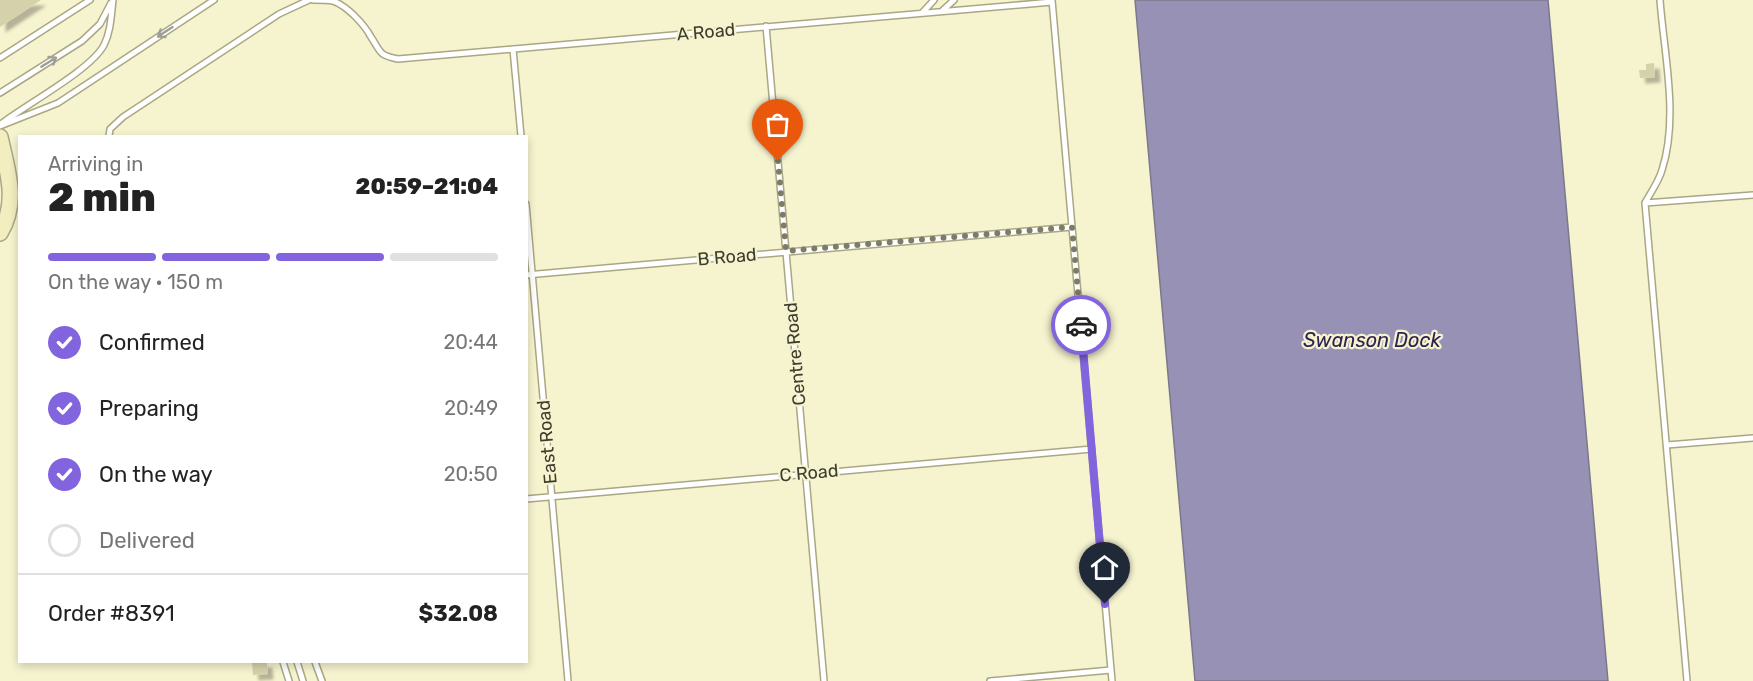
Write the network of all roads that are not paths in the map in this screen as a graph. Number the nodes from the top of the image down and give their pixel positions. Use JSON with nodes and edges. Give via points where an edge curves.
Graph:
{"nodes":[{"id":1,"x":90,"y":0,"type":"edge"},
{"id":2,"x":113,"y":0,"type":"edge"},
{"id":3,"x":214,"y":0,"type":"edge"},
{"id":4,"x":311,"y":0,"type":"edge"},
{"id":5,"x":933,"y":0,"type":"edge"},
{"id":6,"x":954,"y":0,"type":"edge"},
{"id":7,"x":1660,"y":0,"type":"edge"},
{"id":8,"x":1052,"y":1,"type":"edge"},
{"id":9,"x":941,"y":12,"type":"junction"},
{"id":10,"x":918,"y":14,"type":"junction"},
{"id":11,"x":766,"y":26,"type":"junction"},
{"id":12,"x":513,"y":49,"type":"junction"},
{"id":13,"x":0,"y":58,"type":"edge"},
{"id":14,"x":0,"y":93,"type":"edge"},
{"id":15,"x":0,"y":126,"type":"edge"},
{"id":16,"x":109,"y":135,"type":"edge"},
{"id":17,"x":521,"y":135,"type":"edge"},
{"id":18,"x":0,"y":137,"type":"edge"},
{"id":19,"x":1753,"y":195,"type":"edge"},
{"id":20,"x":1645,"y":202,"type":"junction"},
{"id":21,"x":1072,"y":227,"type":"junction"},
{"id":22,"x":0,"y":233,"type":"edge"},
{"id":23,"x":528,"y":240,"type":"edge"},
{"id":24,"x":786,"y":251,"type":"junction"},
{"id":25,"x":530,"y":275,"type":"edge"},
{"id":26,"x":1753,"y":438,"type":"edge"},
{"id":27,"x":1666,"y":445,"type":"junction"},
{"id":28,"x":1092,"y":449,"type":"junction"},
{"id":29,"x":805,"y":474,"type":"junction"},
{"id":30,"x":552,"y":496,"type":"junction"},
{"id":31,"x":528,"y":499,"type":"edge"},
{"id":32,"x":283,"y":663,"type":"edge"},
{"id":33,"x":297,"y":663,"type":"edge"},
{"id":34,"x":315,"y":663,"type":"edge"},
{"id":35,"x":1111,"y":670,"type":"junction"},
{"id":36,"x":289,"y":681,"type":"edge"},
{"id":37,"x":303,"y":681,"type":"edge"},
{"id":38,"x":322,"y":681,"type":"edge"},
{"id":39,"x":568,"y":681,"type":"edge"},
{"id":40,"x":824,"y":681,"type":"edge"},
{"id":41,"x":990,"y":681,"type":"edge"},
{"id":42,"x":1112,"y":681,"type":"edge"},
{"id":43,"x":1687,"y":681,"type":"edge"}],
"edges":[{"from":1,"to":13,"type":"lane"},
{"from":14,"to":2,"type":"lane","one_way":true,"via":[[82,41],[100,24]]},
{"from":2,"to":15,"type":"lane","via":[[110,32],[102,48],[71,76]]},
{"from":3,"to":15,"type":"lane","one_way":true,"via":[[58,103]]},
{"from":4,"to":12,"type":"lane","name":"A Road","via":[[333,1],[352,15],[385,57],[398,60]]},
{"from":4,"to":16,"type":"lane","via":[[279,14],[123,117]]},
{"from":5,"to":10,"type":"lane"},
{"from":6,"to":9,"type":"lane"},
{"from":7,"to":20,"type":"lane","via":[[1668,147],[1662,172]]},
{"from":8,"to":9,"type":"lane","name":"A Road"},
{"from":8,"to":21,"type":"lane"},
{"from":9,"to":10,"type":"lane","name":"A Road"},
{"from":10,"to":11,"type":"lane","name":"A Road"},
{"from":11,"to":12,"type":"lane","name":"A Road"},
{"from":11,"to":24,"type":"lane","name":"Centre Road"},
{"from":12,"to":17,"type":"lane"},
{"from":18,"to":22,"type":"street","via":[[11,189],[7,219]]},
{"from":19,"to":20,"type":"lane"},
{"from":20,"to":27,"type":"lane"},
{"from":21,"to":24,"type":"lane","name":"B Road"},
{"from":21,"to":28,"type":"lane"},
{"from":23,"to":25,"type":"lane","name":"East Road"},
{"from":24,"to":25,"type":"lane","name":"B Road"},
{"from":24,"to":29,"type":"lane","name":"Centre Road"},
{"from":25,"to":30,"type":"lane","name":"East Road"},
{"from":26,"to":27,"type":"lane"},
{"from":27,"to":43,"type":"lane"},
{"from":28,"to":29,"type":"lane","name":"C Road"},
{"from":28,"to":35,"type":"lane"},
{"from":29,"to":30,"type":"lane","name":"C Road"},
{"from":29,"to":40,"type":"lane","name":"Centre Road"},
{"from":30,"to":31,"type":"lane","name":"C Road"},
{"from":30,"to":39,"type":"lane","name":"East Road"},
{"from":32,"to":36,"type":"lane"},
{"from":33,"to":37,"type":"lane"},
{"from":34,"to":38,"type":"lane"},
{"from":35,"to":41,"type":"lane"},
{"from":35,"to":42,"type":"lane"}]}
